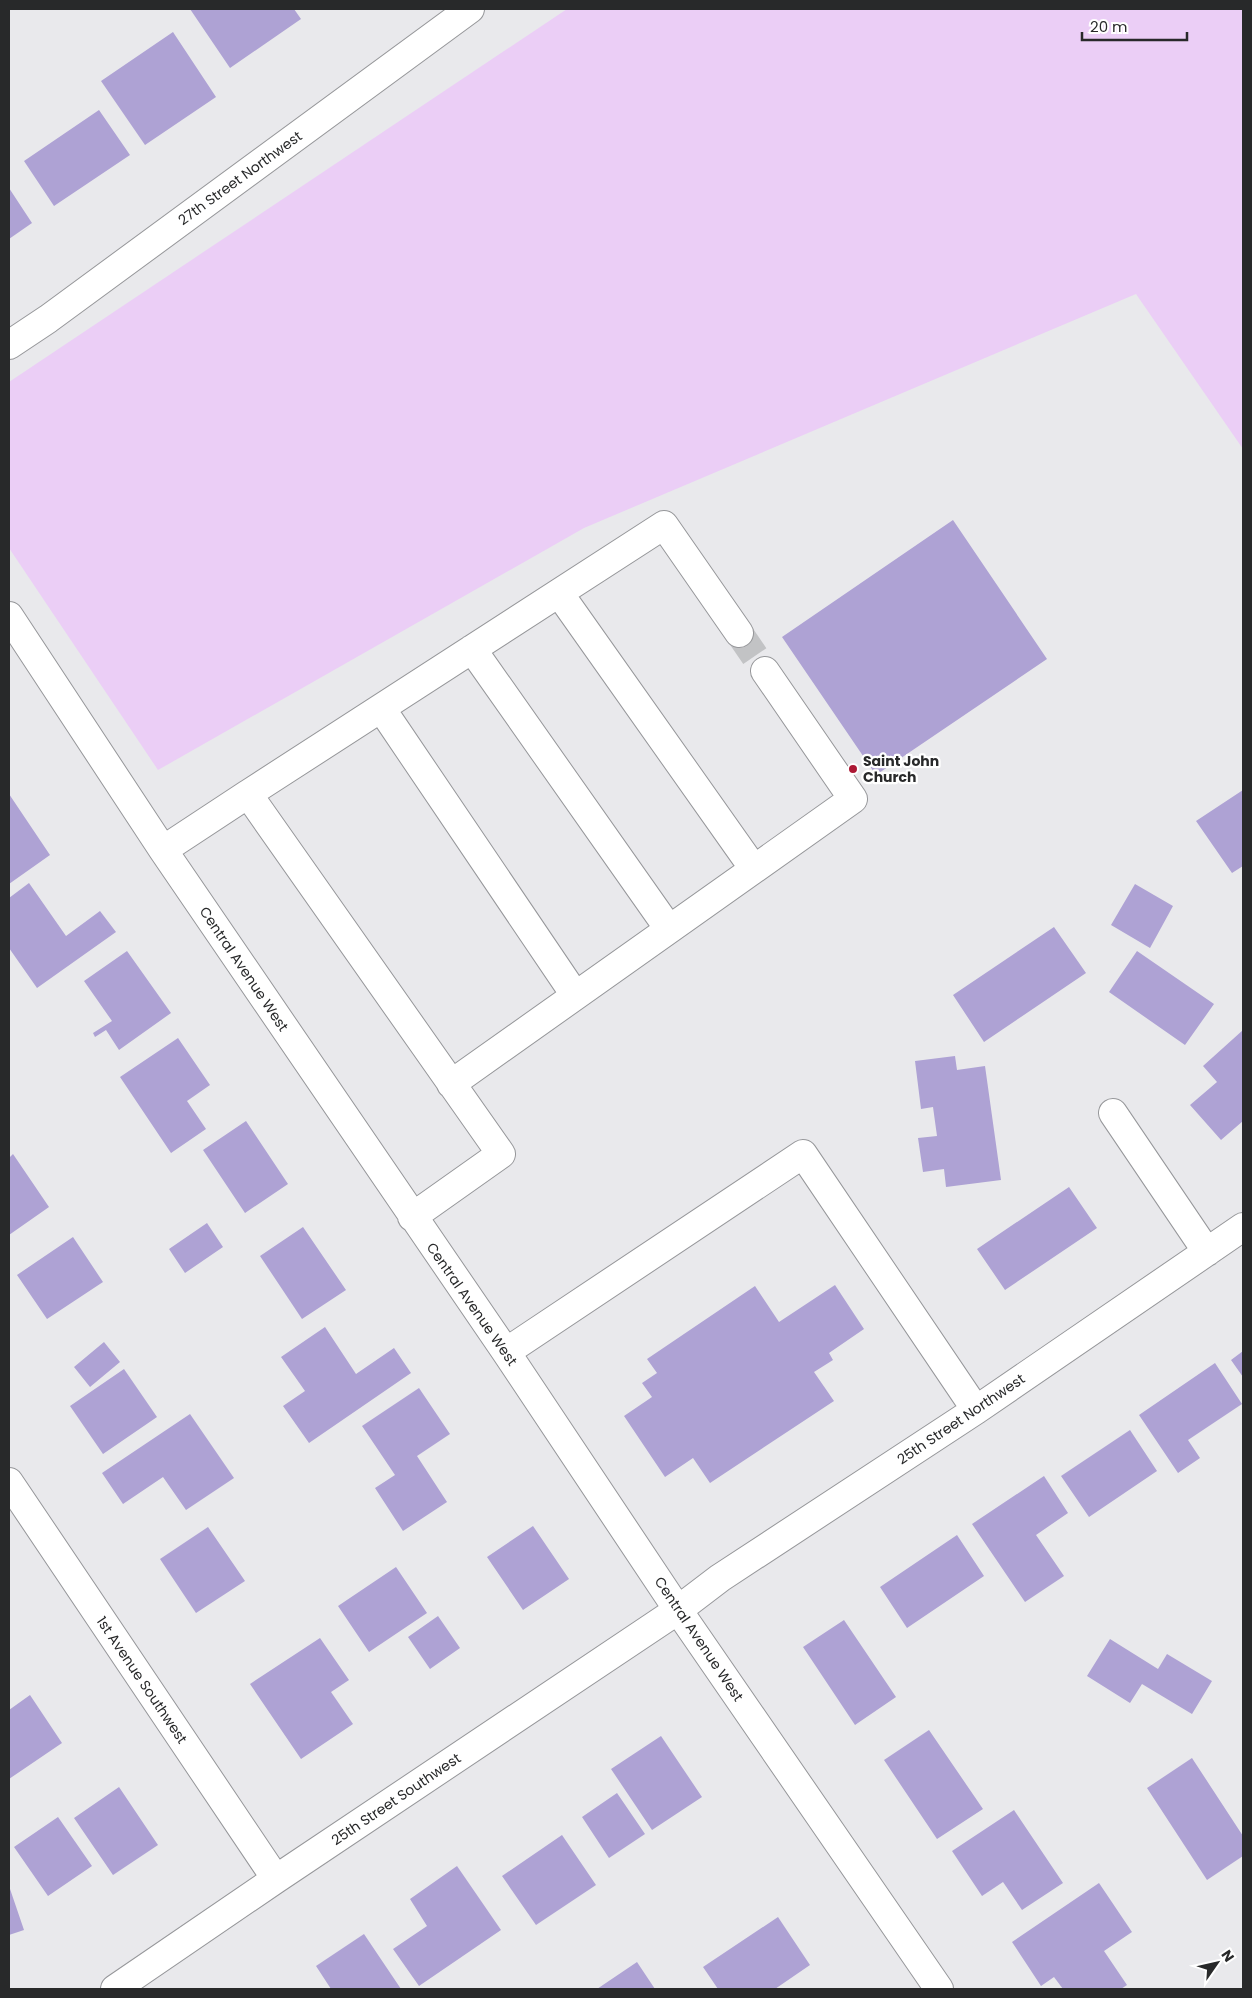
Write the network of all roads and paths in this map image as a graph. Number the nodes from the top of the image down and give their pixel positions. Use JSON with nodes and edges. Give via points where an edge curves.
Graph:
{"nodes":[{"id":1,"x":470,"y":9,"type":"edge"},
{"id":2,"x":9,"y":345,"type":"edge"},
{"id":3,"x":559,"y":593,"type":"junction"},
{"id":4,"x":9,"y":616,"type":"edge"},
{"id":5,"x":738,"y":633,"type":"tunnel mouth"},
{"id":6,"x":472,"y":649,"type":"junction"},
{"id":7,"x":765,"y":671,"type":"tunnel mouth"},
{"id":8,"x":381,"y":708,"type":"junction"},
{"id":9,"x":248,"y":794,"type":"junction"},
{"id":10,"x":163,"y":850,"type":"junction"},
{"id":11,"x":754,"y":869,"type":"junction"},
{"id":12,"x":669,"y":929,"type":"junction"},
{"id":13,"x":575,"y":995,"type":"junction"},
{"id":14,"x":451,"y":1084,"type":"junction"},
{"id":15,"x":1112,"y":1113,"type":"dead end"},
{"id":16,"x":412,"y":1217,"type":"junction"},
{"id":17,"x":1243,"y":1228,"type":"edge"},
{"id":18,"x":1207,"y":1252,"type":"junction"},
{"id":19,"x":506,"y":1352,"type":"junction"},
{"id":20,"x":976,"y":1410,"type":"junction"},
{"id":21,"x":9,"y":1482,"type":"edge"},
{"id":22,"x":678,"y":1610,"type":"junction"},
{"id":23,"x":276,"y":1879,"type":"junction"},
{"id":24,"x":115,"y":1989,"type":"edge"},
{"id":25,"x":939,"y":1989,"type":"edge"}],
"edges":[{"from":1,"to":2,"type":"street","name":"27th Street Northwest"},
{"from":3,"to":5,"type":"street","via":[[664,525]]},
{"from":3,"to":6,"type":"street"},
{"from":3,"to":11,"type":"street"},
{"from":4,"to":10,"type":"street","name":"Central Avenue West"},
{"from":6,"to":8,"type":"street"},
{"from":6,"to":12,"type":"street"},
{"from":7,"to":11,"type":"street","via":[[853,799]]},
{"from":8,"to":9,"type":"street"},
{"from":8,"to":13,"type":"street"},
{"from":9,"to":10,"type":"street"},
{"from":9,"to":14,"type":"street"},
{"from":10,"to":16,"type":"street","name":"Central Avenue West"},
{"from":11,"to":12,"type":"street"},
{"from":12,"to":13,"type":"street"},
{"from":13,"to":14,"type":"street"},
{"from":14,"to":16,"type":"street","via":[[501,1154]]},
{"from":15,"to":18,"type":"street"},
{"from":16,"to":19,"type":"street","name":"Central Avenue West"},
{"from":17,"to":18,"type":"street","name":"25th Street Northwest"},
{"from":18,"to":20,"type":"street","name":"25th Street Northwest"},
{"from":19,"to":20,"type":"street","via":[[803,1154]]},
{"from":19,"to":22,"type":"street","name":"Central Avenue West"},
{"from":20,"to":22,"type":"street","name":"25th Street Northwest","via":[[720,1578]]},
{"from":21,"to":23,"type":"street","name":"1st Avenue Southwest"},
{"from":22,"to":23,"type":"street","name":"25th Street Southwest"},
{"from":22,"to":25,"type":"street","name":"Central Avenue West"},
{"from":23,"to":24,"type":"street","name":"25th Street Southwest"}]}
